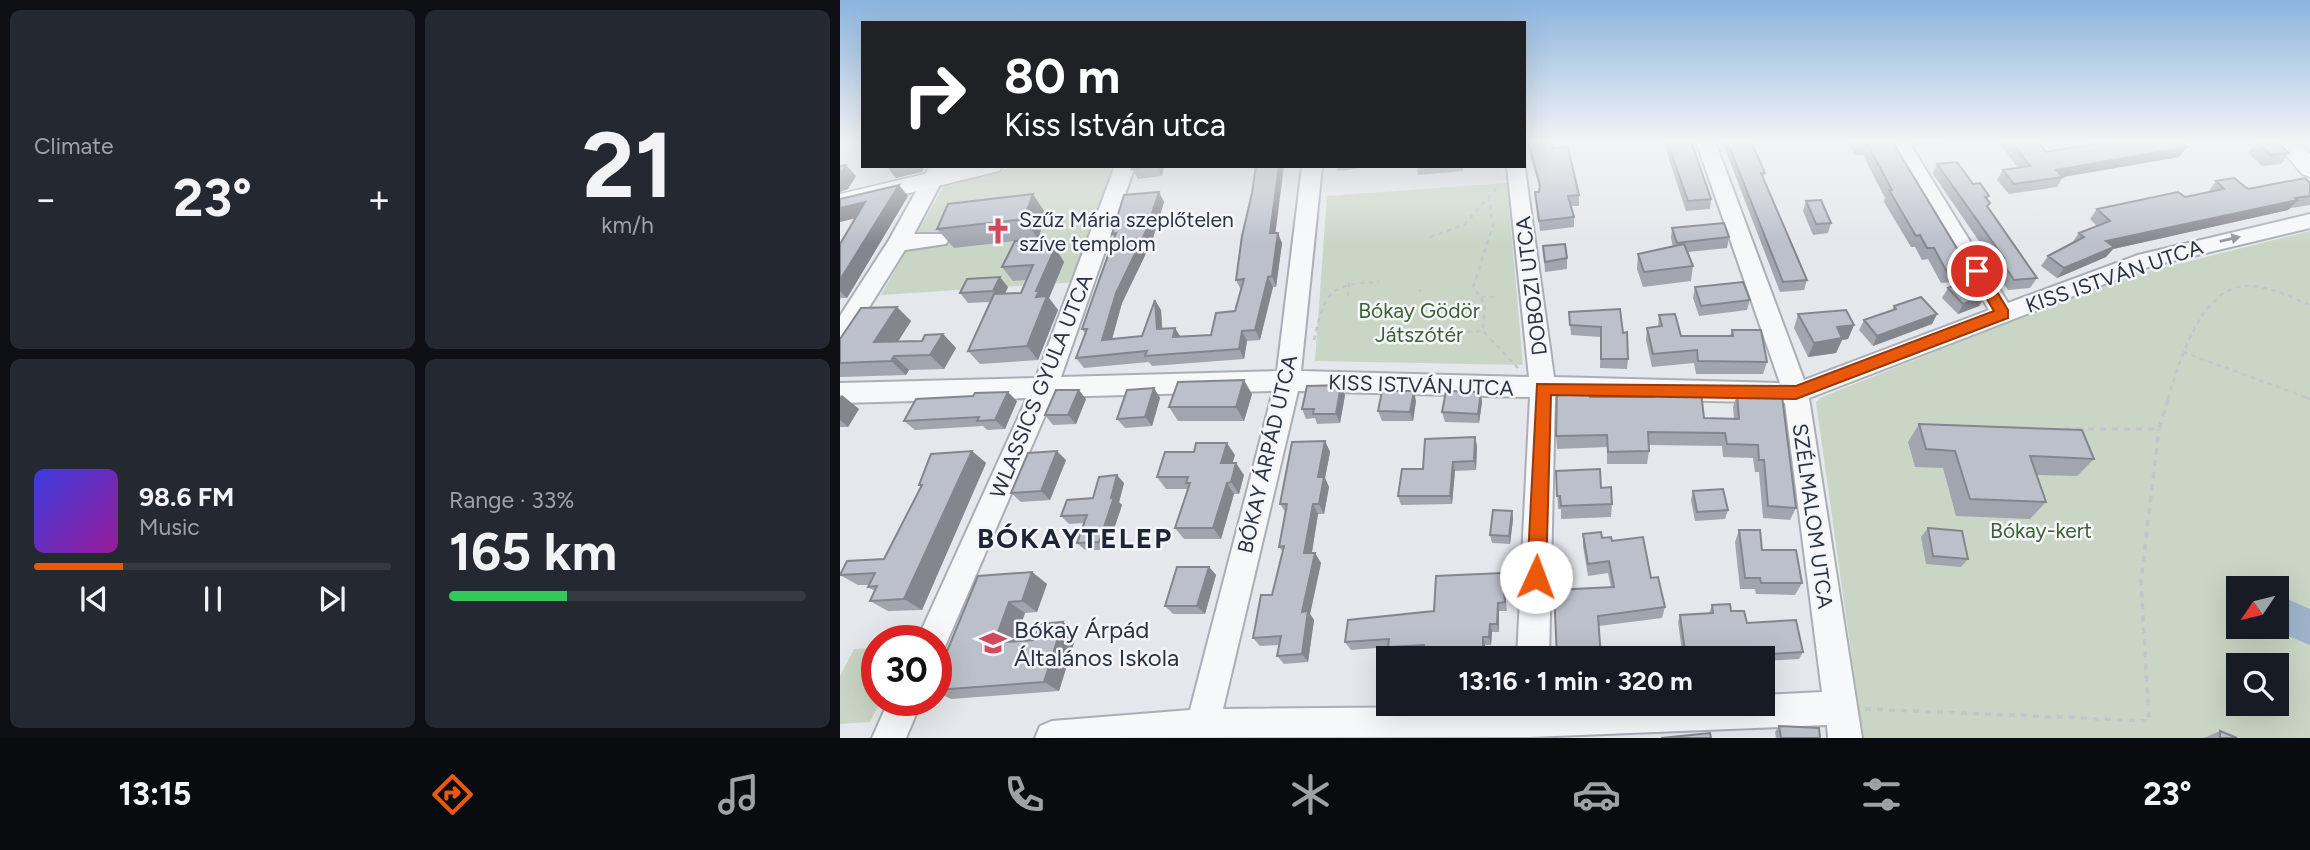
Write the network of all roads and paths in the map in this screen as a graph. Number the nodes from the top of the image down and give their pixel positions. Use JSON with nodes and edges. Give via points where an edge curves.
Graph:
{"nodes":[{"id":1,"x":928,"y":175,"type":"edge"},
{"id":2,"x":935,"y":175,"type":"edge"},
{"id":3,"x":1122,"y":175,"type":"edge"},
{"id":4,"x":1310,"y":175,"type":"edge"},
{"id":5,"x":1507,"y":175,"type":"edge"},
{"id":6,"x":1512,"y":175,"type":"edge"},
{"id":7,"x":1717,"y":175,"type":"edge"},
{"id":8,"x":1920,"y":175,"type":"edge"},
{"id":9,"x":1489,"y":196,"type":"junction"},
{"id":10,"x":840,"y":202,"type":"edge"},
{"id":11,"x":2310,"y":221,"type":"edge"},
{"id":12,"x":1430,"y":237,"type":"dead end"},
{"id":13,"x":938,"y":239,"type":"edge"},
{"id":14,"x":898,"y":243,"type":"junction"},
{"id":15,"x":1379,"y":282,"type":"dead end"},
{"id":16,"x":1349,"y":283,"type":"junction"},
{"id":17,"x":1348,"y":296,"type":"dead end"},
{"id":18,"x":1481,"y":297,"type":"junction"},
{"id":19,"x":1499,"y":297,"type":"dead end"},
{"id":20,"x":2310,"y":305,"type":"edge"},
{"id":21,"x":2003,"y":314,"type":"junction"},
{"id":22,"x":1483,"y":331,"type":"junction"},
{"id":23,"x":1467,"y":332,"type":"dead end"},
{"id":24,"x":840,"y":335,"type":"edge"},
{"id":25,"x":1312,"y":348,"type":"dead end"},
{"id":26,"x":2183,"y":352,"type":"junction"},
{"id":27,"x":1289,"y":381,"type":"junction"},
{"id":28,"x":1044,"y":389,"type":"junction"},
{"id":29,"x":1540,"y":389,"type":"junction"},
{"id":30,"x":840,"y":393,"type":"edge"},
{"id":31,"x":1796,"y":393,"type":"junction"},
{"id":32,"x":2310,"y":399,"type":"edge"},
{"id":33,"x":2159,"y":429,"type":"junction"},
{"id":34,"x":2066,"y":440,"type":"edge"},
{"id":35,"x":939,"y":625,"type":"edge"},
{"id":36,"x":1533,"y":646,"type":"edge"},
{"id":37,"x":899,"y":716,"type":"edge"},
{"id":38,"x":1531,"y":721,"type":"edge"},
{"id":39,"x":1843,"y":723,"type":"edge"},
{"id":40,"x":1200,"y":732,"type":"edge"},
{"id":41,"x":889,"y":738,"type":"edge"},
{"id":42,"x":1052,"y":738,"type":"edge"}],
"edges":[{"from":1,"to":10,"type":"main road"},
{"from":2,"to":14,"type":"street"},
{"from":3,"to":28,"type":"street","name":"WLASSICS GYULA UTCA"},
{"from":4,"to":27,"type":"street","name":"BÓKAY ÁRPÁD UTCA"},
{"from":5,"to":9,"type":"path"},
{"from":6,"to":29,"type":"street","name":"DOBOZI UTCA"},
{"from":7,"to":31,"type":"street","name":"SZÉLMALOM UTCA"},
{"from":8,"to":21,"type":"street"},
{"from":9,"to":12,"type":"path","via":[[1464,225]]},
{"from":9,"to":18,"type":"path","via":[[1493,225],[1474,287]]},
{"from":21,"to":11,"type":"street","name":"KISS ISTVÁN UTCA","one_way":true,"via":[[2173,251]]},
{"from":13,"to":14,"type":"street"},
{"from":14,"to":24,"type":"street"},
{"from":15,"to":16,"type":"path"},
{"from":16,"to":17,"type":"path"},
{"from":16,"to":25,"type":"path","via":[[1340,283],[1324,297]]},
{"from":18,"to":19,"type":"path"},
{"from":18,"to":22,"type":"path","via":[[1485,304]]},
{"from":20,"to":26,"type":"path","via":[[2254,286],[2231,289],[2200,315]]},
{"from":21,"to":31,"type":"street","name":"KISS ISTVÁN UTCA"},
{"from":22,"to":23,"type":"path"},
{"from":22,"to":29,"type":"path"},
{"from":26,"to":32,"type":"path"},
{"from":26,"to":33,"type":"path"},
{"from":27,"to":28,"type":"street","name":"KISS ISTVÁN UTCA"},
{"from":27,"to":29,"type":"street","name":"KISS ISTVÁN UTCA"},
{"from":27,"to":40,"type":"street","name":"BÓKAY ÁRPÁD UTCA"},
{"from":28,"to":30,"type":"street","name":"KISS ISTVÁN UTCA"},
{"from":28,"to":35,"type":"street","name":"WLASSICS GYULA UTCA"},
{"from":29,"to":31,"type":"street","name":"KISS ISTVÁN UTCA"},
{"from":29,"to":36,"type":"street","name":"DOBOZI UTCA"},
{"from":31,"to":39,"type":"street","name":"SZÉLMALOM UTCA"},
{"from":33,"to":34,"type":"path","via":[[2061,429]]},
{"from":33,"to":39,"type":"path","via":[[2141,580],[2149,721]]},
{"from":37,"to":41,"type":"street"},
{"from":38,"to":39,"type":"street"},
{"from":38,"to":40,"type":"street"},
{"from":40,"to":42,"type":"street"}]}
